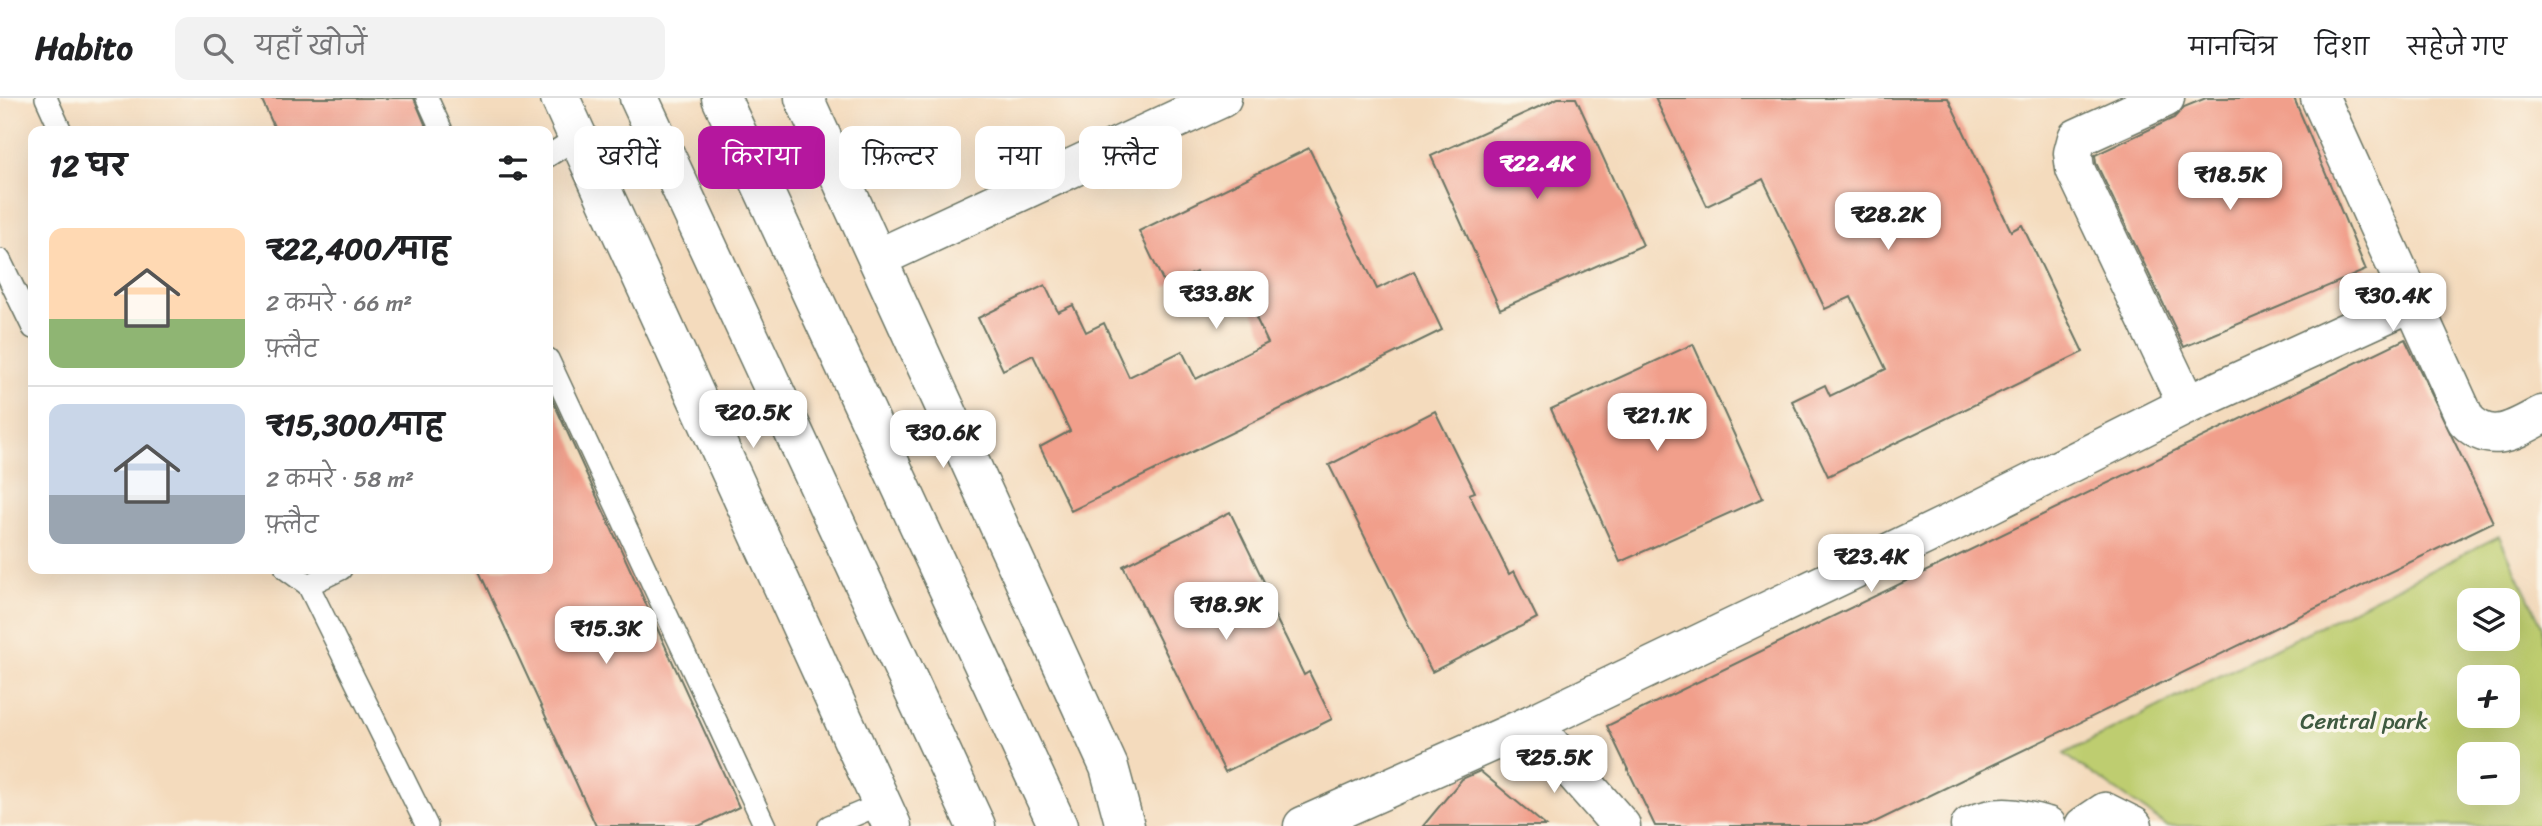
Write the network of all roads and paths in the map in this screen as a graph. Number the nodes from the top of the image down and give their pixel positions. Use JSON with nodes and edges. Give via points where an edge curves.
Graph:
{"nodes":[{"id":1,"x":46,"y":98,"type":"edge"},
{"id":2,"x":426,"y":98,"type":"edge"},
{"id":3,"x":560,"y":98,"type":"edge"},
{"id":4,"x":639,"y":98,"type":"edge"},
{"id":5,"x":721,"y":98,"type":"edge"},
{"id":6,"x":804,"y":98,"type":"edge"},
{"id":7,"x":1222,"y":98,"type":"edge"},
{"id":8,"x":2165,"y":98,"type":"edge"},
{"id":9,"x":2320,"y":98,"type":"edge"},
{"id":10,"x":59,"y":126,"type":"edge"},
{"id":11,"x":440,"y":126,"type":"edge"},
{"id":12,"x":563,"y":147,"type":"edge"},
{"id":13,"x":878,"y":258,"type":"junction"},
{"id":14,"x":0,"y":260,"type":"edge"},
{"id":15,"x":2412,"y":302,"type":"junction"},
{"id":16,"x":28,"y":318,"type":"edge"},
{"id":17,"x":553,"y":370,"type":"edge"},
{"id":18,"x":2187,"y":405,"type":"junction"},
{"id":19,"x":2542,"y":415,"type":"edge"},
{"id":20,"x":293,"y":574,"type":"edge"},
{"id":21,"x":331,"y":574,"type":"edge"},
{"id":22,"x":308,"y":585,"type":"junction"},
{"id":23,"x":1532,"y":724,"type":"junction"},
{"id":24,"x":886,"y":815,"type":"edge"},
{"id":25,"x":427,"y":826,"type":"edge"},
{"id":26,"x":765,"y":826,"type":"edge"},
{"id":27,"x":829,"y":826,"type":"edge"},
{"id":28,"x":976,"y":826,"type":"edge"},
{"id":29,"x":1058,"y":826,"type":"edge"},
{"id":30,"x":1125,"y":826,"type":"edge"},
{"id":31,"x":1303,"y":826,"type":"edge"},
{"id":32,"x":1621,"y":826,"type":"edge"},
{"id":33,"x":1970,"y":826,"type":"edge"},
{"id":34,"x":2047,"y":826,"type":"edge"},
{"id":35,"x":2084,"y":826,"type":"edge"},
{"id":36,"x":2133,"y":826,"type":"edge"}],
"edges":[{"from":1,"to":10,"type":"lane"},
{"from":2,"to":11,"type":"lane"},
{"from":3,"to":12,"type":"street"},
{"from":4,"to":28,"type":"street"},
{"from":5,"to":29,"type":"street"},
{"from":6,"to":13,"type":"street"},
{"from":7,"to":13,"type":"street"},
{"from":8,"to":18,"type":"street","via":[[2077,138],[2073,153],[2075,169]]},
{"from":9,"to":15,"type":"street"},
{"from":12,"to":24,"type":"street"},
{"from":13,"to":30,"type":"street","via":[[1109,767]]},
{"from":14,"to":16,"type":"lane"},
{"from":15,"to":18,"type":"street"},
{"from":15,"to":19,"type":"street","via":[[2466,420],[2475,430],[2492,436],[2508,433]]},
{"from":17,"to":26,"type":"lane"},
{"from":18,"to":23,"type":"street"},
{"from":20,"to":22,"type":"lane"},
{"from":21,"to":22,"type":"lane"},
{"from":22,"to":25,"type":"lane"},
{"from":23,"to":31,"type":"street"},
{"from":23,"to":32,"type":"street"},
{"from":24,"to":27,"type":"lane"},
{"from":33,"to":34,"type":"street","via":[[1988,818],[2014,816]]},
{"from":35,"to":36,"type":"street","via":[[2105,812]]}]}
